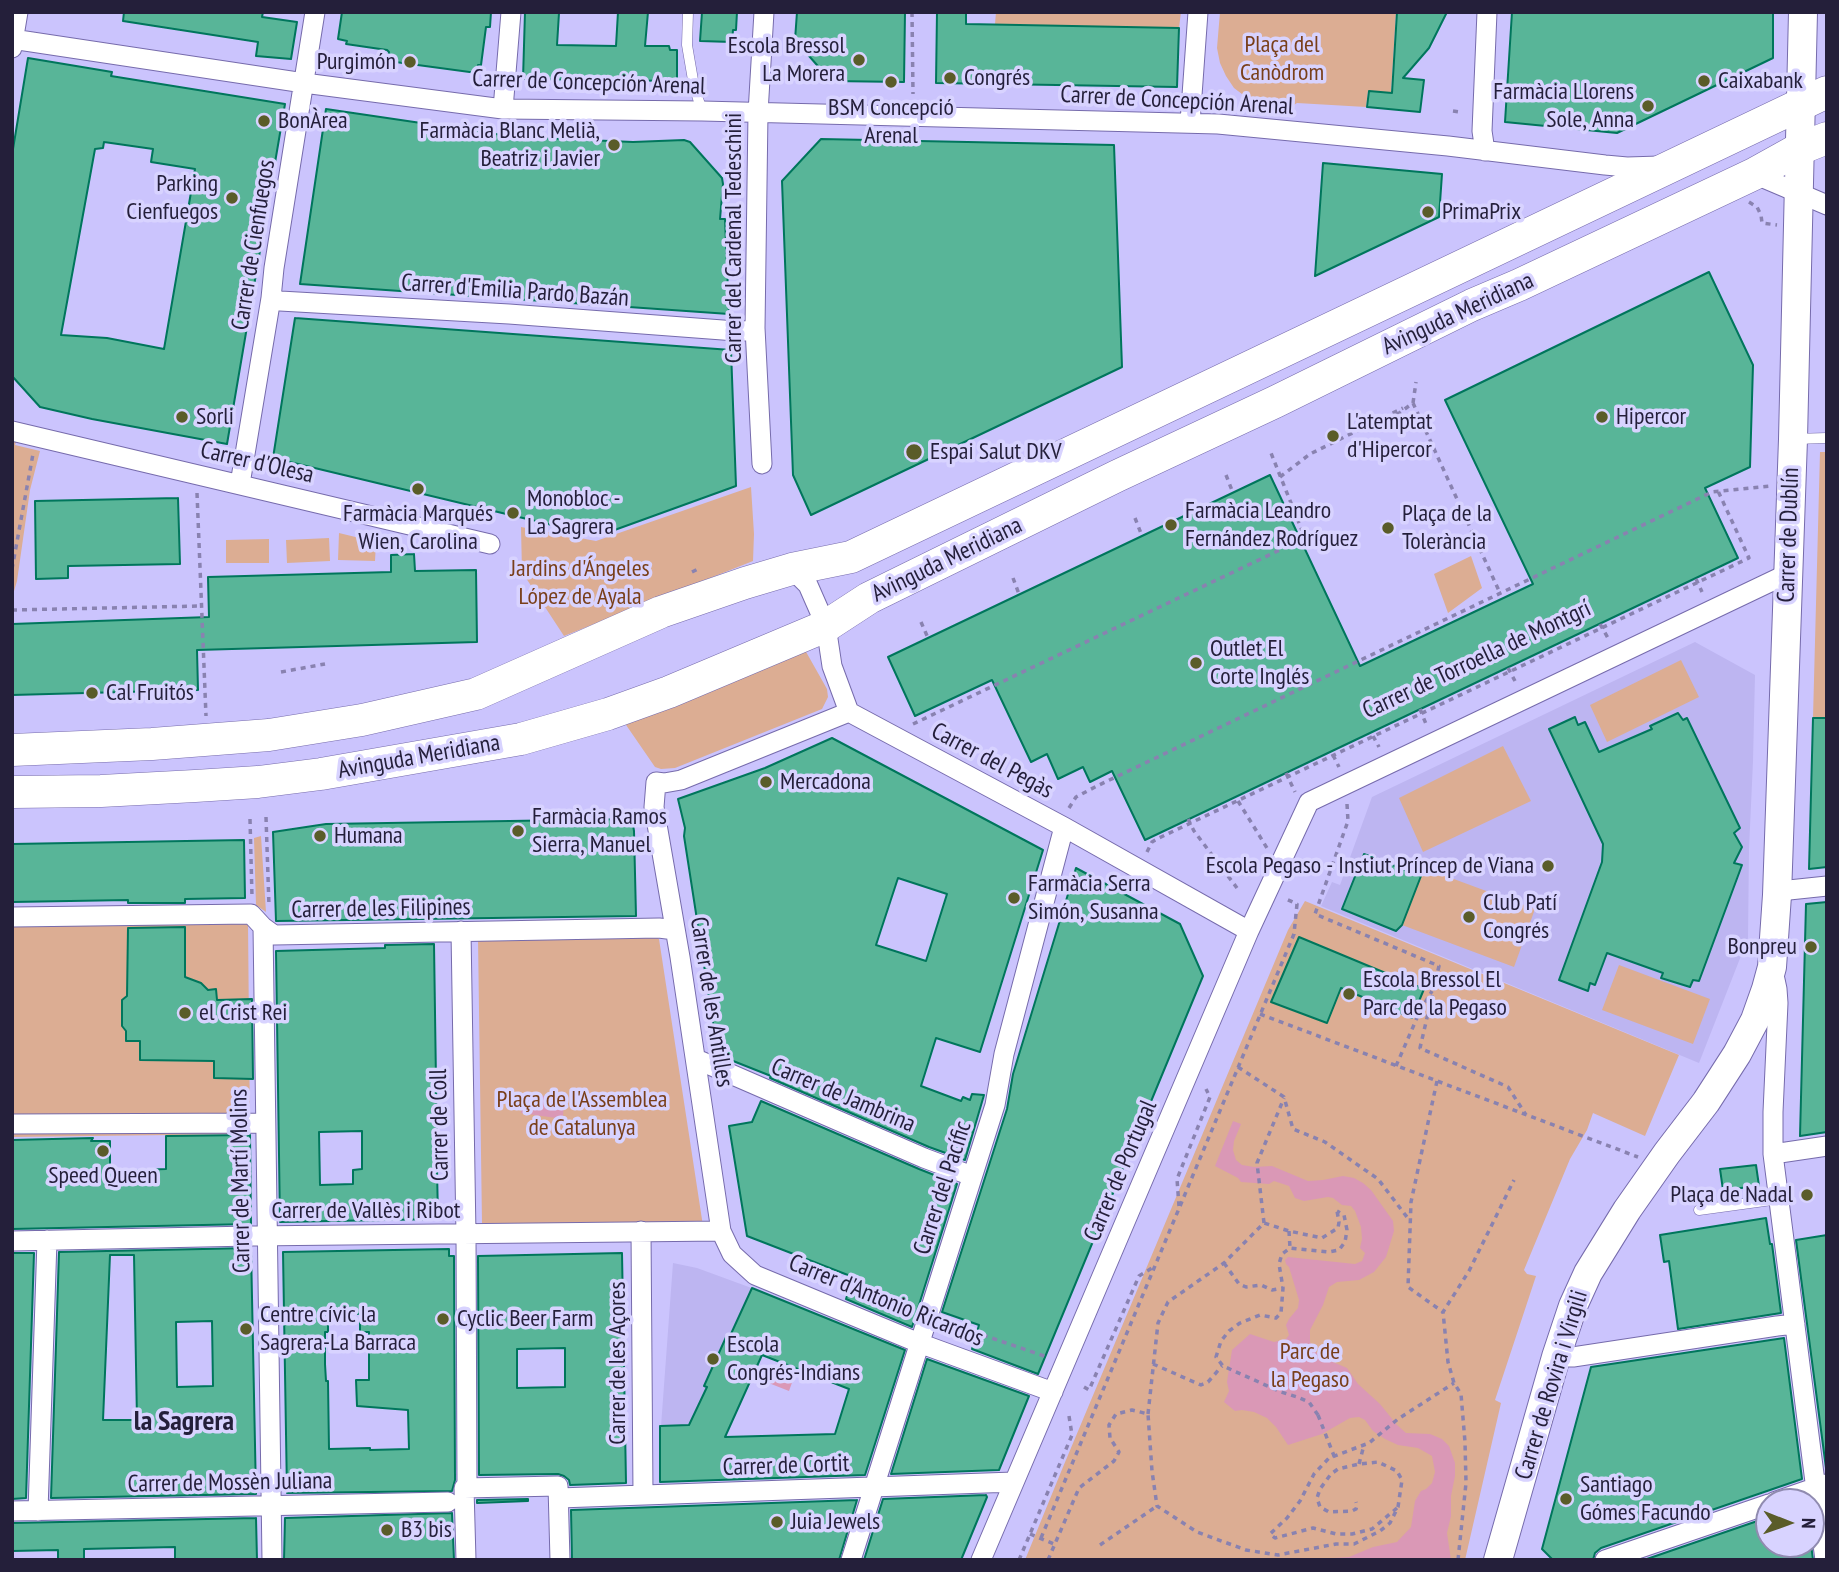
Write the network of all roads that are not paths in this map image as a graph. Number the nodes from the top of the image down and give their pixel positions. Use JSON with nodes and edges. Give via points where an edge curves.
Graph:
{"nodes":[{"id":1,"x":18,"y":12,"type":"edge"},
{"id":2,"x":315,"y":12,"type":"edge"},
{"id":3,"x":511,"y":12,"type":"edge"},
{"id":4,"x":688,"y":12,"type":"edge"},
{"id":5,"x":764,"y":12,"type":"edge"},
{"id":6,"x":1198,"y":12,"type":"edge"},
{"id":7,"x":1488,"y":12,"type":"edge"},
{"id":8,"x":1803,"y":12,"type":"edge"},
{"id":9,"x":13,"y":42,"type":"edge"},
{"id":10,"x":304,"y":83,"type":"junction"},
{"id":11,"x":1814,"y":97,"type":"edge"},
{"id":12,"x":503,"y":109,"type":"junction"},
{"id":13,"x":702,"y":111,"type":"junction"},
{"id":14,"x":758,"y":113,"type":"junction"},
{"id":15,"x":1190,"y":123,"type":"junction"},
{"id":16,"x":1813,"y":143,"type":"edge"},
{"id":17,"x":1485,"y":150,"type":"junction"},
{"id":18,"x":1671,"y":166,"type":"junction"},
{"id":19,"x":1754,"y":174,"type":"junction"},
{"id":20,"x":1798,"y":194,"type":"junction"},
{"id":21,"x":1827,"y":205,"type":"edge"},
{"id":22,"x":271,"y":298,"type":"junction"},
{"id":23,"x":755,"y":328,"type":"junction"},
{"id":24,"x":12,"y":431,"type":"edge"},
{"id":25,"x":1827,"y":438,"type":"edge"},
{"id":26,"x":1793,"y":439,"type":"junction"},
{"id":27,"x":762,"y":464,"type":"dead end"},
{"id":28,"x":240,"y":484,"type":"junction"},
{"id":29,"x":490,"y":544,"type":"dead end"},
{"id":30,"x":792,"y":569,"type":"junction"},
{"id":31,"x":1787,"y":574,"type":"junction"},
{"id":32,"x":826,"y":626,"type":"junction"},
{"id":33,"x":849,"y":712,"type":"junction"},
{"id":34,"x":12,"y":750,"type":"edge"},
{"id":35,"x":12,"y":792,"type":"edge"},
{"id":36,"x":1066,"y":818,"type":"junction"},
{"id":37,"x":1827,"y":886,"type":"edge"},
{"id":38,"x":1777,"y":895,"type":"junction"},
{"id":39,"x":12,"y":917,"type":"edge"},
{"id":40,"x":266,"y":921,"type":"junction"},
{"id":41,"x":675,"y":930,"type":"junction"},
{"id":42,"x":461,"y":931,"type":"junction"},
{"id":43,"x":1250,"y":931,"type":"junction"},
{"id":44,"x":1772,"y":967,"type":"junction"},
{"id":45,"x":695,"y":1059,"type":"junction"},
{"id":46,"x":265,"y":1123,"type":"junction"},
{"id":47,"x":12,"y":1125,"type":"edge"},
{"id":48,"x":1827,"y":1146,"type":"edge"},
{"id":49,"x":1773,"y":1154,"type":"junction"},
{"id":50,"x":972,"y":1176,"type":"junction"},
{"id":51,"x":1779,"y":1199,"type":"junction"},
{"id":52,"x":1699,"y":1210,"type":"dead end"},
{"id":53,"x":641,"y":1231,"type":"junction"},
{"id":54,"x":721,"y":1231,"type":"junction"},
{"id":55,"x":466,"y":1235,"type":"junction"},
{"id":56,"x":267,"y":1236,"type":"junction"},
{"id":57,"x":47,"y":1240,"type":"junction"},
{"id":58,"x":12,"y":1241,"type":"edge"},
{"id":59,"x":1795,"y":1324,"type":"junction"},
{"id":60,"x":919,"y":1343,"type":"junction"},
{"id":61,"x":1556,"y":1357,"type":"junction"},
{"id":62,"x":1053,"y":1392,"type":"junction"},
{"id":63,"x":1014,"y":1482,"type":"junction"},
{"id":64,"x":467,"y":1486,"type":"dead end"},
{"id":65,"x":1821,"y":1486,"type":"edge"},
{"id":66,"x":874,"y":1488,"type":"junction"},
{"id":67,"x":643,"y":1495,"type":"junction"},
{"id":68,"x":559,"y":1498,"type":"junction"},
{"id":69,"x":448,"y":1502,"type":"dead end"},
{"id":70,"x":270,"y":1507,"type":"junction"},
{"id":71,"x":1755,"y":1509,"type":"edge"},
{"id":72,"x":12,"y":1511,"type":"edge"},
{"id":73,"x":38,"y":1511,"type":"junction"},
{"id":74,"x":272,"y":1560,"type":"edge"},
{"id":75,"x":466,"y":1560,"type":"edge"},
{"id":76,"x":560,"y":1560,"type":"edge"},
{"id":77,"x":851,"y":1560,"type":"edge"},
{"id":78,"x":981,"y":1560,"type":"edge"},
{"id":79,"x":1498,"y":1560,"type":"edge"},
{"id":80,"x":1605,"y":1560,"type":"edge"},
{"id":81,"x":1825,"y":1560,"type":"edge"}],
"edges":[{"from":1,"to":9,"type":"street"},
{"from":2,"to":10,"type":"street","name":"Carrer de Cienfuegos"},
{"from":3,"to":12,"type":"street"},
{"from":4,"to":13,"type":"lane","via":[[687,45]]},
{"from":5,"to":14,"type":"street","name":"Carrer del Cardenal Tedeschini"},
{"from":6,"to":15,"type":"street"},
{"from":7,"to":17,"type":"street"},
{"from":8,"to":11,"type":"main road","name":"Carrer de Dublín"},
{"from":9,"to":10,"type":"street","name":"Carrer de Concepción Arenal"},
{"from":10,"to":12,"type":"street","name":"Carrer de Concepción Arenal"},
{"from":10,"to":22,"type":"street","name":"Carrer de Cienfuegos"},
{"from":11,"to":16,"type":"main road","name":"Carrer de Dublín"},
{"from":11,"to":18,"type":"main road","name":"Avinguda Meridiana"},
{"from":12,"to":13,"type":"street","name":"Carrer de Concepción Arenal"},
{"from":13,"to":14,"type":"street","name":"Carrer de Concepción Arenal"},
{"from":14,"to":15,"type":"street","name":"Carrer de Concepción Arenal"},
{"from":14,"to":23,"type":"street","name":"Carrer del Cardenal Tedeschini"},
{"from":15,"to":17,"type":"street","name":"Carrer de Concepción Arenal"},
{"from":16,"to":19,"type":"main road","name":"Avinguda Meridiana"},
{"from":16,"to":20,"type":"main road","name":"Carrer de Dublín"},
{"from":17,"to":18,"type":"street","name":"Carrer de Concepción Arenal","via":[[1616,166]]},
{"from":18,"to":30,"type":"main road","name":"Avinguda Meridiana","via":[[850,557]]},
{"from":19,"to":20,"type":"street"},
{"from":19,"to":32,"type":"main road","name":"Avinguda Meridiana","via":[[1117,476],[869,598]]},
{"from":20,"to":21,"type":"street"},
{"from":20,"to":26,"type":"main road","name":"Carrer de Dublín"},
{"from":22,"to":23,"type":"street","name":"Carrer d'Emilia Pardo Bazán","via":[[736,331]]},
{"from":22,"to":28,"type":"street","name":"Carrer de Cienfuegos"},
{"from":23,"to":27,"type":"street","name":"Carrer del Cardenal Tedeschini"},
{"from":24,"to":28,"type":"street","name":"Carrer d'Olesa"},
{"from":25,"to":26,"type":"lane"},
{"from":26,"to":31,"type":"main road","name":"Carrer de Dublín"},
{"from":28,"to":29,"type":"street","name":"Carrer d'Olesa"},
{"from":30,"to":32,"type":"street","via":[[808,585]]},
{"from":30,"to":34,"type":"main road","name":"Avinguda Meridiana","via":[[661,612],[476,694],[269,735]]},
{"from":31,"to":38,"type":"main road","name":"Carrer de Dublín"},
{"from":31,"to":43,"type":"street","name":"Carrer de Portugal","via":[[1309,802]]},
{"from":32,"to":33,"type":"street","via":[[832,666]]},
{"from":32,"to":35,"type":"main road","name":"Avinguda Meridiana","via":[[669,692],[521,739],[258,782]]},
{"from":33,"to":36,"type":"street","name":"Carrer del Pegàs"},
{"from":33,"to":41,"type":"street","name":"Carrer de les Antilles","via":[[681,780],[656,782],[654,807]]},
{"from":36,"to":43,"type":"street","name":"Carrer del Pegàs"},
{"from":36,"to":50,"type":"street","name":"Carrer del Pacífic","via":[[1003,1054],[995,1105]]},
{"from":37,"to":38,"type":"street"},
{"from":38,"to":44,"type":"main road","name":"Carrer de Dublín"},
{"from":39,"to":40,"type":"street","name":"Carrer de les Filipines","via":[[251,915]]},
{"from":40,"to":42,"type":"street","name":"Carrer de les Filipines","via":[[274,935]]},
{"from":40,"to":46,"type":"street","name":"Carrer de Martí Molins"},
{"from":41,"to":42,"type":"street","name":"Carrer de les Filipines"},
{"from":41,"to":45,"type":"street","name":"Carrer de les Antilles"},
{"from":42,"to":55,"type":"street","name":"Carrer de Coll"},
{"from":43,"to":62,"type":"street","name":"Carrer de Portugal"},
{"from":44,"to":49,"type":"street","via":[[1778,1003]]},
{"from":44,"to":61,"type":"main road","name":"Carrer de Rovira i Virgili","via":[[1755,1020],[1737,1054],[1588,1273]]},
{"from":45,"to":50,"type":"street","name":"Carrer de Jambrina"},
{"from":45,"to":54,"type":"street","name":"Carrer de les Antilles"},
{"from":46,"to":47,"type":"street"},
{"from":46,"to":56,"type":"street","name":"Carrer de Martí Molins"},
{"from":48,"to":49,"type":"street"},
{"from":49,"to":51,"type":"street"},
{"from":50,"to":60,"type":"street","name":"Carrer del Pacífic"},
{"from":51,"to":52,"type":"lane"},
{"from":51,"to":59,"type":"street"},
{"from":53,"to":54,"type":"street","name":"Carrer de Vallès i Ribot"},
{"from":53,"to":55,"type":"street","name":"Carrer de Vallès i Ribot"},
{"from":53,"to":67,"type":"street","name":"Carrer de les Açores"},
{"from":54,"to":60,"type":"street","name":"Carrer d'Antonio Ricardos","via":[[732,1254],[755,1275]]},
{"from":55,"to":56,"type":"street","name":"Carrer de Vallès i Ribot"},
{"from":55,"to":64,"type":"street","name":"Carrer de Coll"},
{"from":56,"to":57,"type":"street","name":"Carrer de Vallès i Ribot"},
{"from":56,"to":70,"type":"street","name":"Carrer de Martí Molins"},
{"from":57,"to":58,"type":"street","name":"Carrer de Vallès i Ribot"},
{"from":57,"to":73,"type":"street"},
{"from":59,"to":61,"type":"street"},
{"from":59,"to":65,"type":"street"},
{"from":60,"to":62,"type":"street","name":"Carrer d'Antonio Ricardos"},
{"from":60,"to":66,"type":"street","name":"Carrer del Pacífic"},
{"from":61,"to":79,"type":"main road","name":"Carrer de Rovira i Virgili"},
{"from":62,"to":63,"type":"street","name":"Carrer de Portugal"},
{"from":63,"to":66,"type":"street","name":"Carrer de Cortit"},
{"from":63,"to":78,"type":"street","name":"Carrer de Portugal"},
{"from":65,"to":81,"type":"street"},
{"from":66,"to":67,"type":"street","name":"Carrer de Cortit"},
{"from":66,"to":77,"type":"street","name":"Carrer del Pacífic"},
{"from":67,"to":68,"type":"street","name":"Carrer de Cortit"},
{"from":68,"to":75,"type":"street","via":[[558,1486],[464,1488]]},
{"from":68,"to":76,"type":"street"},
{"from":69,"to":70,"type":"street","name":"Carrer de Mossèn Juliana"},
{"from":70,"to":73,"type":"street","name":"Carrer de Mossèn Juliana"},
{"from":70,"to":74,"type":"street","name":"Carrer de Martí Molins"},
{"from":71,"to":80,"type":"street"},
{"from":72,"to":73,"type":"street","name":"Carrer de Mossèn Juliana"}]}
